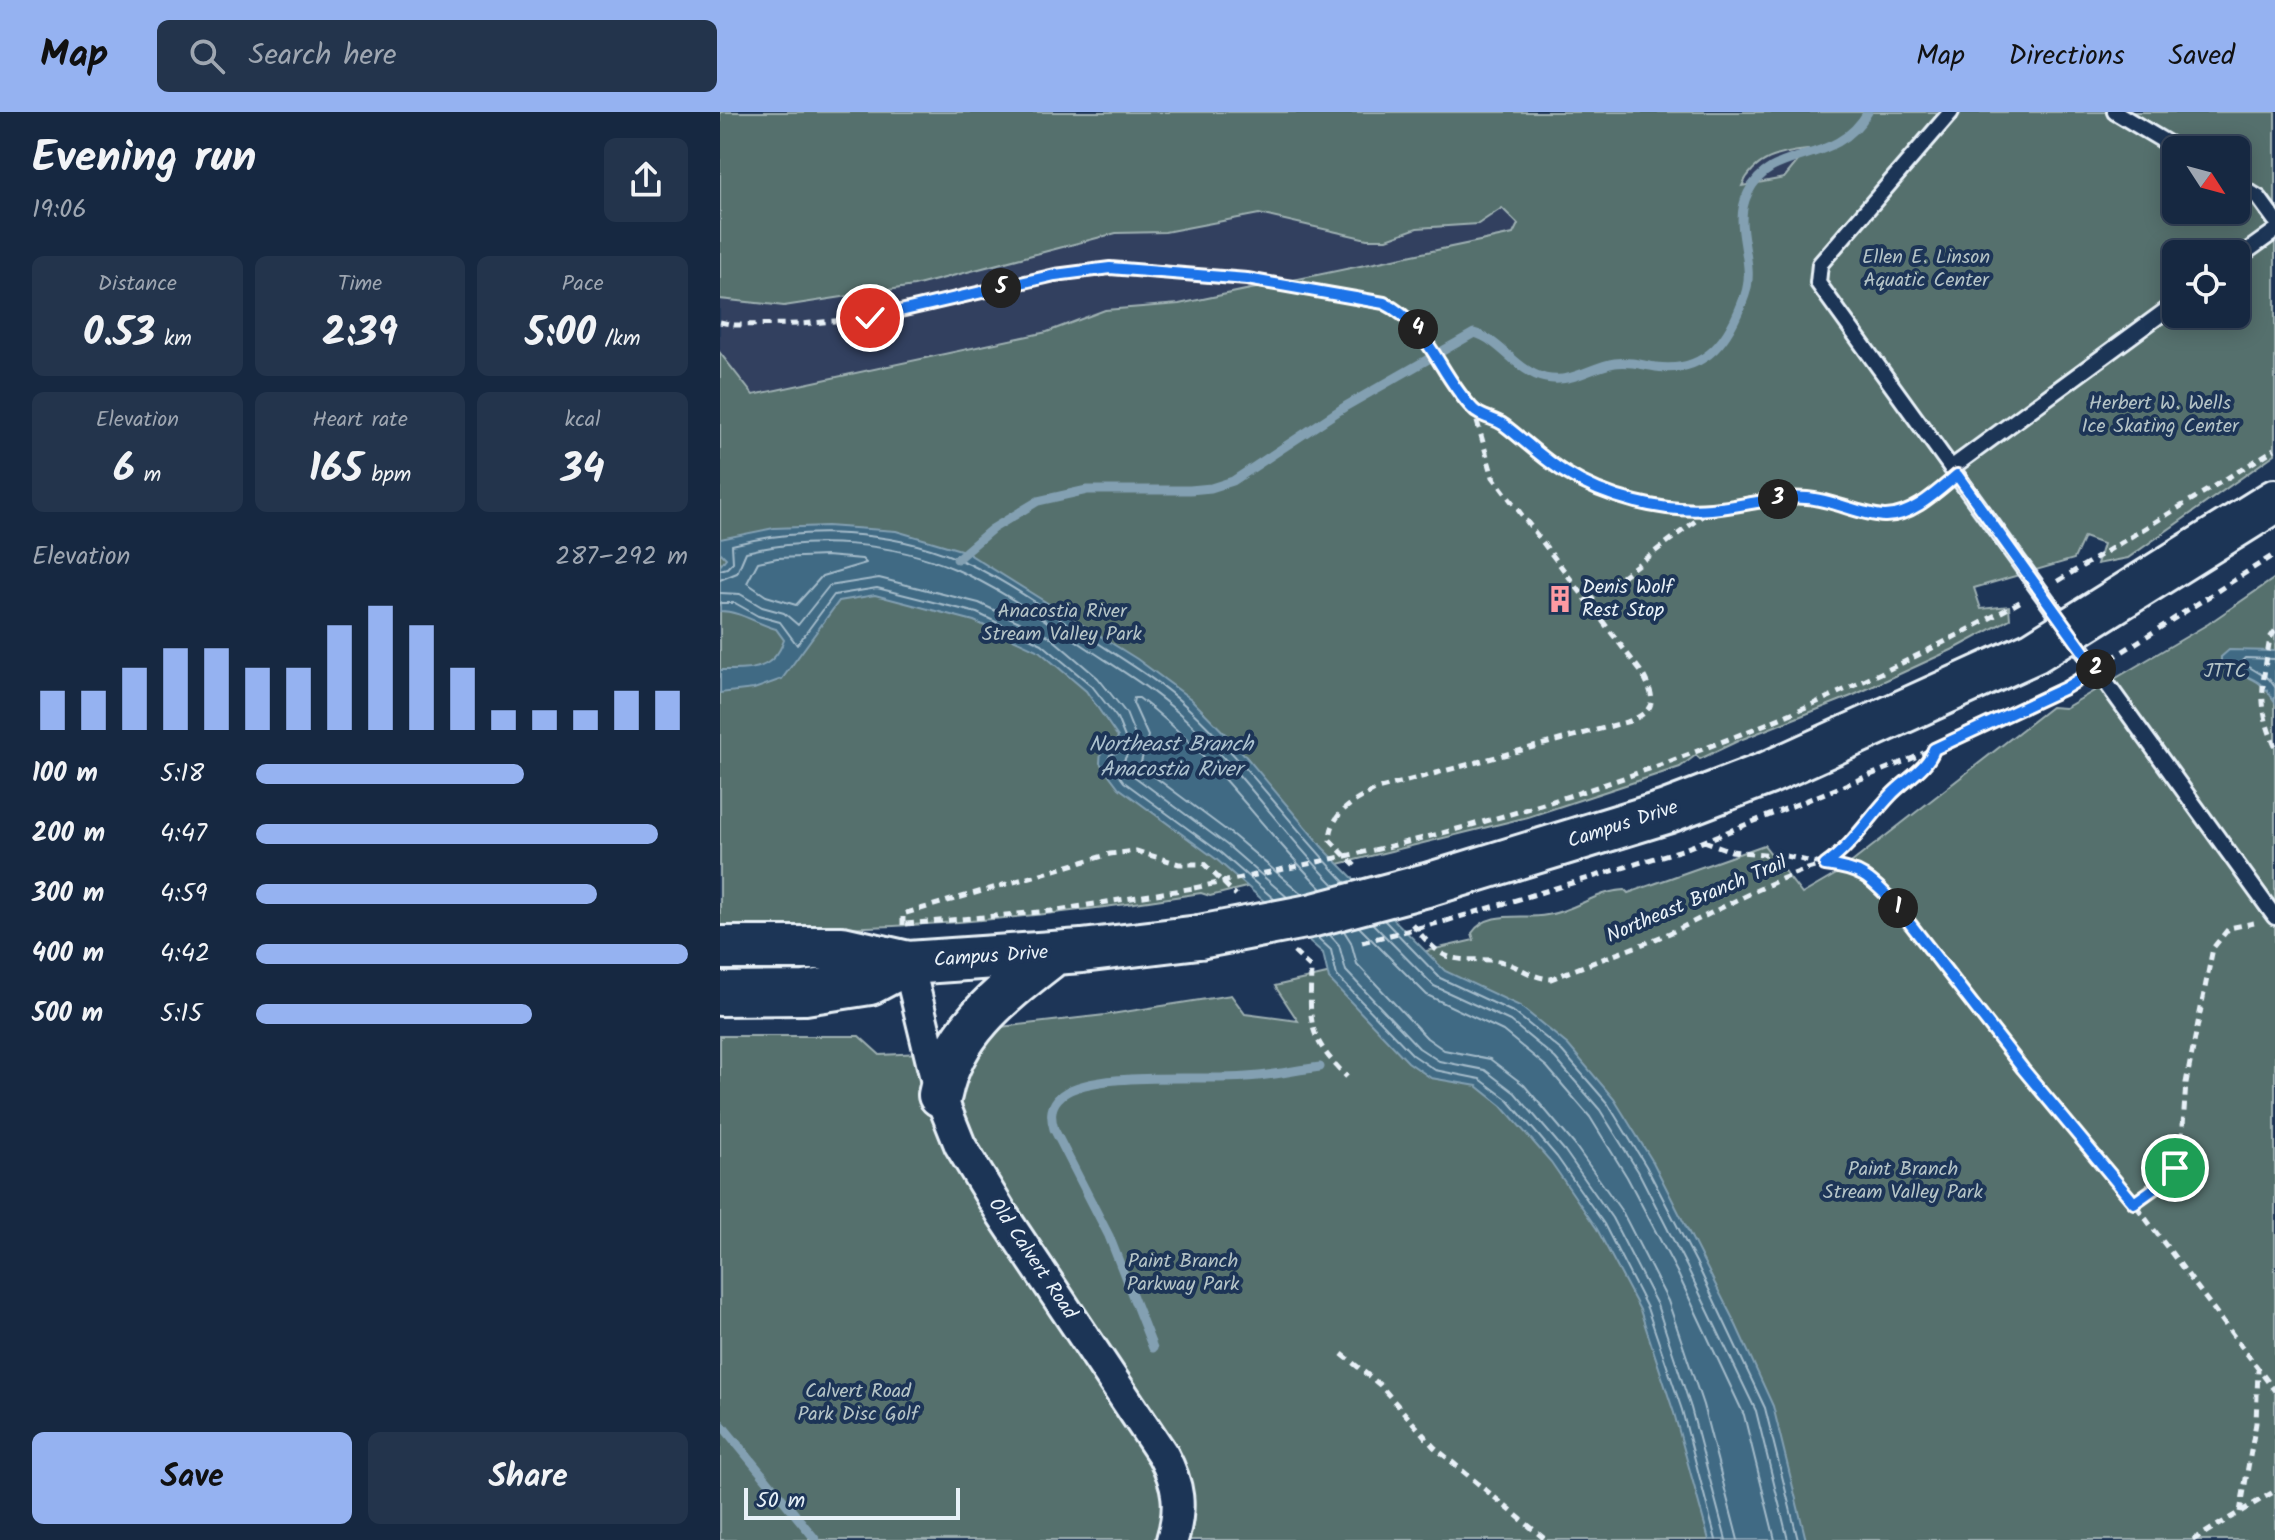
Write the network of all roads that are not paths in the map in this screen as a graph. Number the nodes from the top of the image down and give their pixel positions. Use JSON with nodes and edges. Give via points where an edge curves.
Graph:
{"nodes":[{"id":1,"x":1951,"y":112,"type":"edge"},
{"id":2,"x":2115,"y":112,"type":"edge"},
{"id":3,"x":2162,"y":140,"type":"edge"},
{"id":4,"x":2250,"y":193,"type":"edge"},
{"id":5,"x":2275,"y":220,"type":"edge"},
{"id":6,"x":2275,"y":231,"type":"edge"},
{"id":7,"x":2250,"y":249,"type":"edge"},
{"id":8,"x":2162,"y":314,"type":"edge"},
{"id":9,"x":1954,"y":472,"type":"junction"},
{"id":10,"x":2275,"y":501,"type":"edge"},
{"id":11,"x":2071,"y":631,"type":"junction"},
{"id":12,"x":2275,"y":917,"type":"edge"},
{"id":13,"x":720,"y":948,"type":"edge"},
{"id":14,"x":1055,"y":953,"type":"junction"},
{"id":15,"x":908,"y":963,"type":"junction"},
{"id":16,"x":720,"y":994,"type":"edge"},
{"id":17,"x":940,"y":1095,"type":"junction"},
{"id":18,"x":1172,"y":1540,"type":"edge"}],
"edges":[{"from":1,"to":9,"type":"lane","via":[[1820,264],[1818,283]]},
{"from":2,"to":3,"type":"lane"},
{"from":4,"to":5,"type":"lane"},
{"from":6,"to":7,"type":"lane"},
{"from":8,"to":9,"type":"lane"},
{"from":9,"to":11,"type":"lane"},
{"from":10,"to":11,"type":"main road","name":"Campus Drive"},
{"from":11,"to":12,"type":"lane"},
{"from":11,"to":14,"type":"main road","name":"Campus Drive","bridge":true,"via":[[1768,773],[1612,830],[1310,916],[1199,937]]},
{"from":13,"to":15,"type":"main road","name":"Campus Drive","via":[[842,948]]},
{"from":14,"to":15,"type":"main road","name":"Campus Drive"},
{"from":14,"to":17,"type":"main road","via":[[982,1013],[948,1068]]},
{"from":15,"to":16,"type":"main road","name":"Campus Drive","via":[[870,983],[805,993]]},
{"from":15,"to":17,"type":"street","name":"Old Calvert Road"},
{"from":17,"to":18,"type":"street","name":"Old Calvert Road","via":[[976,1174],[1163,1455],[1180,1494]]}]}
